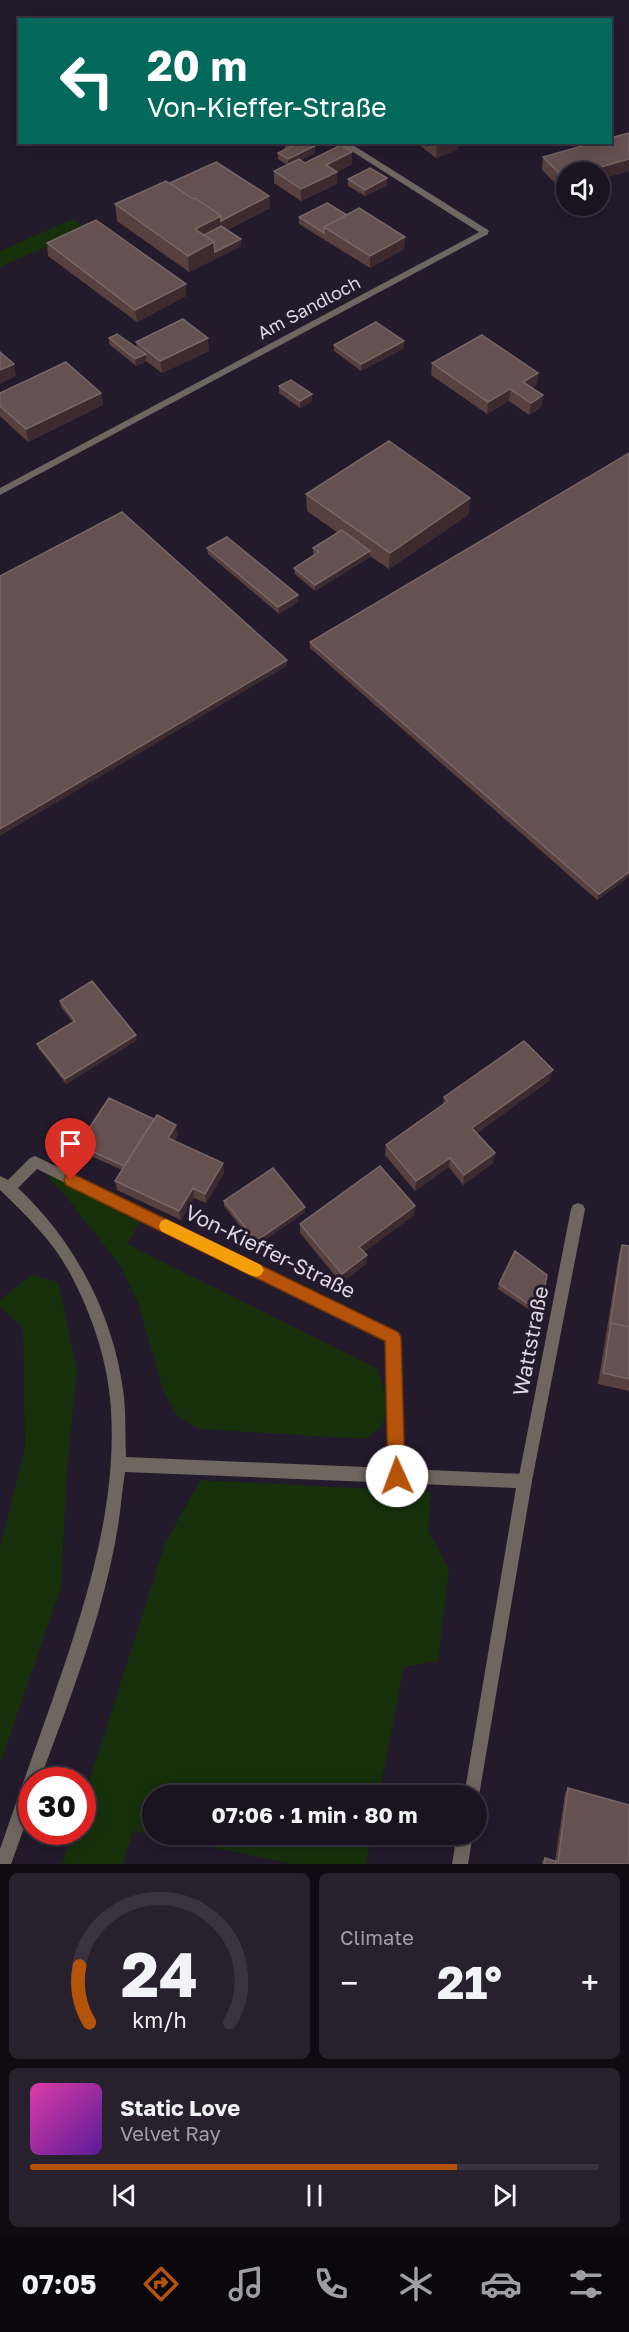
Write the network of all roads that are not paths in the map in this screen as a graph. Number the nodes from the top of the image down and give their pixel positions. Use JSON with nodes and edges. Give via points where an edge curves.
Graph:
{"nodes":[{"id":1,"x":345,"y":144,"type":"edge"},
{"id":2,"x":0,"y":492,"type":"edge"},
{"id":3,"x":4,"y":1186,"type":"edge"},
{"id":4,"x":578,"y":1209,"type":"dead end"},
{"id":5,"x":119,"y":1464,"type":"junction"},
{"id":6,"x":397,"y":1476,"type":"junction"},
{"id":7,"x":525,"y":1481,"type":"junction"},
{"id":8,"x":37,"y":1767,"type":"edge"},
{"id":9,"x":474,"y":1785,"type":"edge"},
{"id":10,"x":18,"y":1821,"type":"edge"},
{"id":11,"x":463,"y":1845,"type":"edge"},
{"id":12,"x":3,"y":1864,"type":"edge"},
{"id":13,"x":460,"y":1864,"type":"edge"}],
"edges":[{"from":1,"to":2,"type":"street","name":"Am Sandloch","via":[[485,232]]},
{"from":3,"to":5,"type":"street","name":"Von-Kieffer-Straße","via":[[48,1229],[91,1297],[108,1343],[116,1389]]},
{"from":3,"to":6,"type":"street","name":"Von-Kieffer-Straße","via":[[35,1162],[393,1337]]},
{"from":4,"to":7,"type":"street","name":"Wattstraße"},
{"from":5,"to":6,"type":"street"},
{"from":5,"to":8,"type":"street","name":"Von-Kieffer-Straße","via":[[109,1540],[92,1608]]},
{"from":6,"to":7,"type":"street"},
{"from":7,"to":9,"type":"street"},
{"from":10,"to":12,"type":"street","name":"Von-Kieffer-Straße"},
{"from":11,"to":13,"type":"street"}]}
